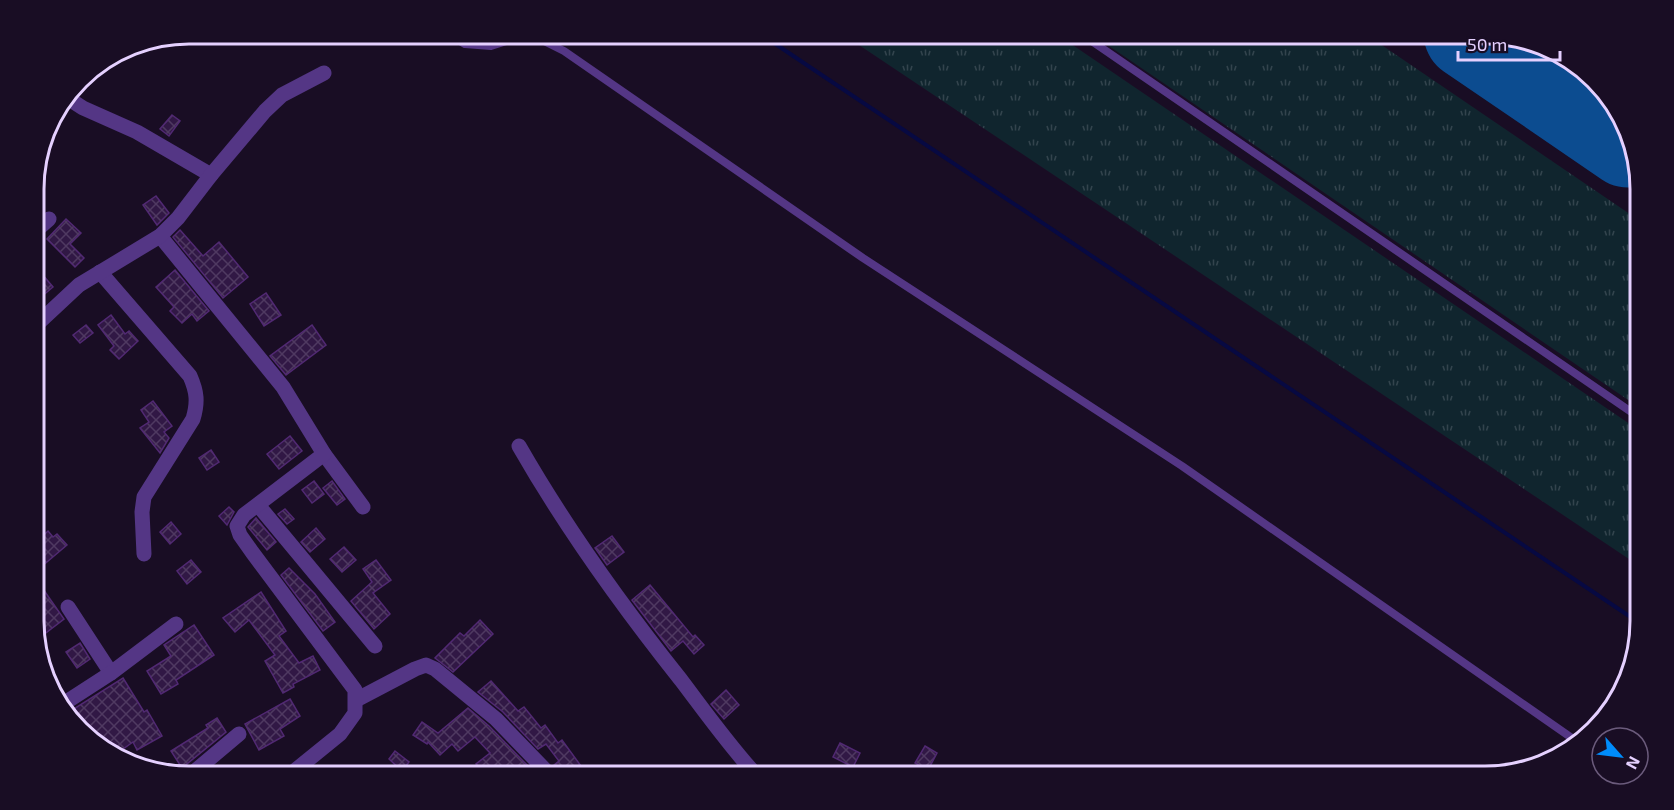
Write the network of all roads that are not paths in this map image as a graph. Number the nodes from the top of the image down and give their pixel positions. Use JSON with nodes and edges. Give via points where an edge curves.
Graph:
{"nodes":[{"id":1,"x":465,"y":44,"type":"edge"},
{"id":2,"x":497,"y":44,"type":"edge"},
{"id":3,"x":550,"y":44,"type":"edge"},
{"id":4,"x":1096,"y":44,"type":"edge"},
{"id":5,"x":324,"y":73,"type":"dead end"},
{"id":6,"x":72,"y":101,"type":"edge"},
{"id":7,"x":211,"y":175,"type":"junction"},
{"id":8,"x":49,"y":219,"type":"dead end"},
{"id":9,"x":44,"y":224,"type":"edge"},
{"id":10,"x":160,"y":236,"type":"junction"},
{"id":11,"x":100,"y":272,"type":"junction"},
{"id":12,"x":44,"y":318,"type":"edge"},
{"id":13,"x":1630,"y":411,"type":"edge"},
{"id":14,"x":519,"y":446,"type":"dead end"},
{"id":15,"x":324,"y":454,"type":"junction"},
{"id":16,"x":258,"y":505,"type":"junction"},
{"id":17,"x":363,"y":507,"type":"dead end"},
{"id":18,"x":144,"y":554,"type":"dead end"},
{"id":19,"x":68,"y":607,"type":"dead end"},
{"id":20,"x":176,"y":624,"type":"dead end"},
{"id":21,"x":375,"y":646,"type":"dead end"},
{"id":22,"x":111,"y":673,"type":"junction"},
{"id":23,"x":356,"y":700,"type":"junction"},
{"id":24,"x":67,"y":701,"type":"edge"},
{"id":25,"x":239,"y":734,"type":"dead end"},
{"id":26,"x":1573,"y":737,"type":"edge"},
{"id":27,"x":201,"y":766,"type":"edge"},
{"id":28,"x":300,"y":766,"type":"edge"},
{"id":29,"x":541,"y":766,"type":"edge"},
{"id":30,"x":747,"y":766,"type":"edge"}],
"edges":[{"from":1,"to":2,"type":"lane"},
{"from":3,"to":26,"type":"lane","via":[[863,258],[1182,466]]},
{"from":4,"to":13,"type":"lane"},
{"from":5,"to":7,"type":"street","via":[[282,95]]},
{"from":6,"to":7,"type":"street","via":[[137,132]]},
{"from":7,"to":10,"type":"street"},
{"from":8,"to":9,"type":"street"},
{"from":10,"to":11,"type":"street"},
{"from":10,"to":15,"type":"street","via":[[283,387]]},
{"from":11,"to":12,"type":"street","via":[[79,285]]},
{"from":11,"to":18,"type":"street","via":[[190,376],[197,391],[193,419],[144,497]]},
{"from":14,"to":30,"type":"street","via":[[548,497],[643,634]]},
{"from":15,"to":16,"type":"street"},
{"from":15,"to":17,"type":"street"},
{"from":16,"to":21,"type":"street"},
{"from":16,"to":23,"type":"street","via":[[237,526],[240,535],[350,680]]},
{"from":19,"to":22,"type":"street"},
{"from":20,"to":22,"type":"street"},
{"from":22,"to":24,"type":"street"},
{"from":23,"to":28,"type":"street","via":[[356,713],[340,734]]},
{"from":23,"to":29,"type":"street","via":[[426,665],[496,719]]},
{"from":25,"to":27,"type":"street"}]}
